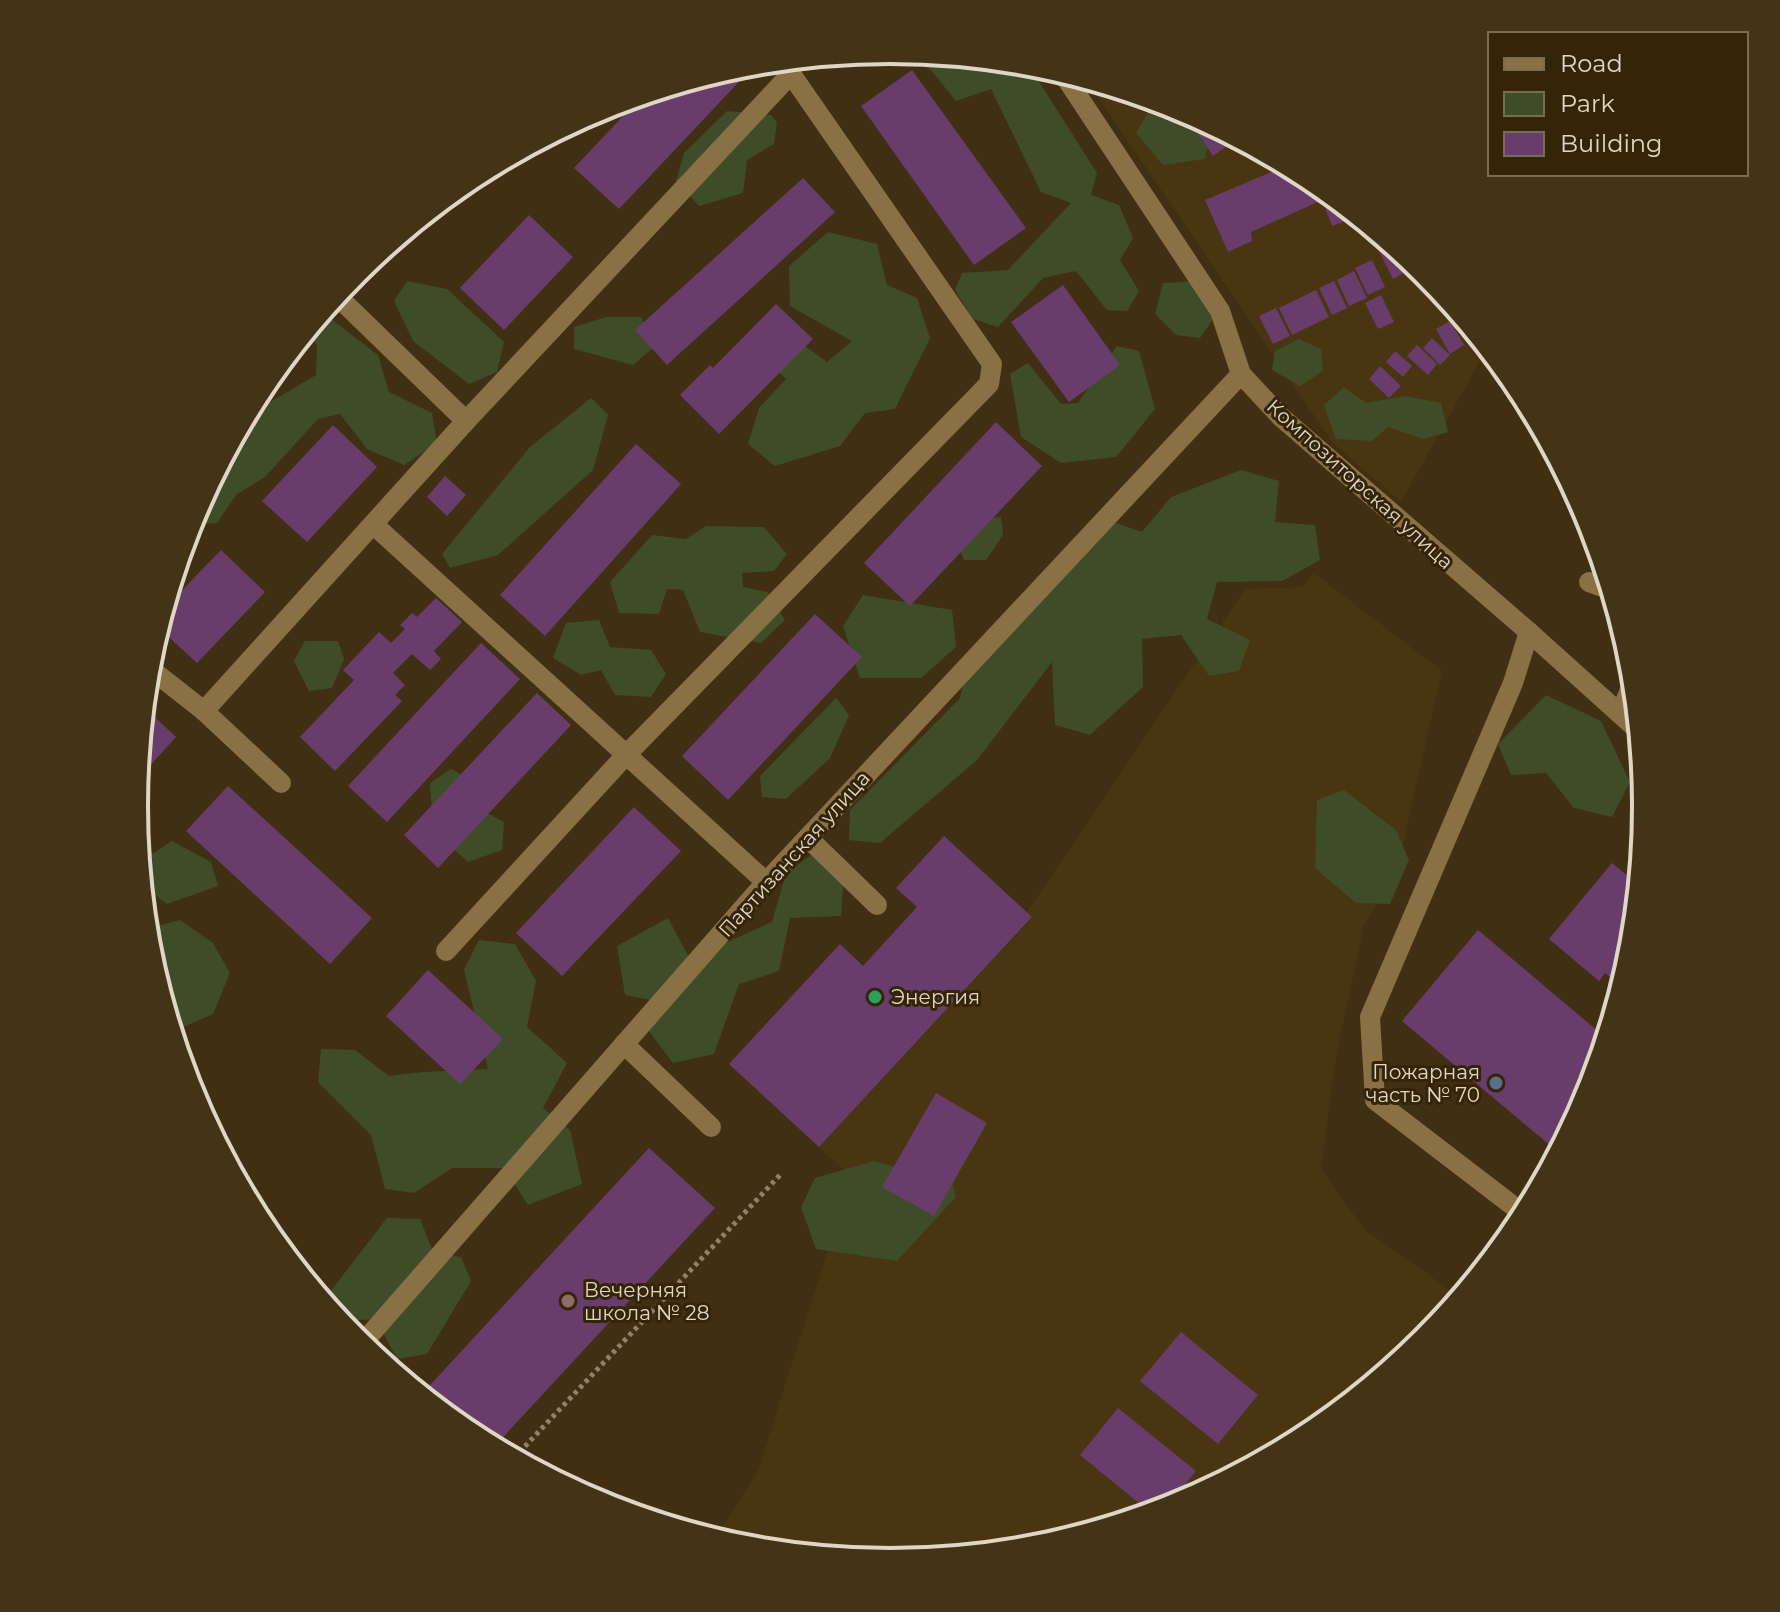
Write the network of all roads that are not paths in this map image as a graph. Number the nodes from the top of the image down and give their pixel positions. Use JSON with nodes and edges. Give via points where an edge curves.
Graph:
{"nodes":[{"id":1,"x":789,"y":71,"type":"edge"},
{"id":2,"x":782,"y":72,"type":"edge"},
{"id":3,"x":1072,"y":87,"type":"edge"},
{"id":4,"x":345,"y":303,"type":"edge"},
{"id":5,"x":1241,"y":374,"type":"junction"},
{"id":6,"x":466,"y":421,"type":"junction"},
{"id":7,"x":374,"y":525,"type":"junction"},
{"id":8,"x":1589,"y":582,"type":"dead end"},
{"id":9,"x":1598,"y":585,"type":"edge"},
{"id":10,"x":1529,"y":632,"type":"junction"},
{"id":11,"x":159,"y":676,"type":"edge"},
{"id":12,"x":1625,"y":702,"type":"edge"},
{"id":13,"x":204,"y":711,"type":"junction"},
{"id":14,"x":1620,"y":714,"type":"junction"},
{"id":15,"x":1627,"y":720,"type":"edge"},
{"id":16,"x":626,"y":755,"type":"junction"},
{"id":17,"x":281,"y":783,"type":"dead end"},
{"id":18,"x":808,"y":838,"type":"junction"},
{"id":19,"x":766,"y":882,"type":"junction"},
{"id":20,"x":877,"y":905,"type":"dead end"},
{"id":21,"x":446,"y":951,"type":"dead end"},
{"id":22,"x":624,"y":1044,"type":"junction"},
{"id":23,"x":711,"y":1127,"type":"dead end"},
{"id":24,"x":1514,"y":1207,"type":"edge"},
{"id":25,"x":370,"y":1335,"type":"edge"}],
"edges":[{"from":1,"to":16,"type":"street","via":[[992,364],[989,384]]},
{"from":2,"to":6,"type":"street"},
{"from":3,"to":5,"type":"street","name":"Композиторская улица","via":[[1220,311]]},
{"from":4,"to":6,"type":"street"},
{"from":5,"to":10,"type":"street","name":"Композиторская улица","via":[[1281,417]]},
{"from":5,"to":18,"type":"street","name":"Партизанская улица"},
{"from":6,"to":7,"type":"street"},
{"from":7,"to":13,"type":"street"},
{"from":7,"to":16,"type":"street"},
{"from":8,"to":9,"type":"street"},
{"from":10,"to":14,"type":"street","name":"Композиторская улица"},
{"from":10,"to":24,"type":"street","via":[[1513,683],[1370,1017],[1375,1100]]},
{"from":11,"to":13,"type":"street"},
{"from":12,"to":14,"type":"street"},
{"from":13,"to":17,"type":"street"},
{"from":14,"to":15,"type":"street","name":"Композиторская улица"},
{"from":16,"to":19,"type":"street"},
{"from":16,"to":21,"type":"street"},
{"from":18,"to":19,"type":"street","name":"Партизанская улица"},
{"from":18,"to":20,"type":"street"},
{"from":19,"to":22,"type":"street","name":"Партизанская улица"},
{"from":22,"to":23,"type":"street"},
{"from":22,"to":25,"type":"street","name":"Партизанская улица"}]}
